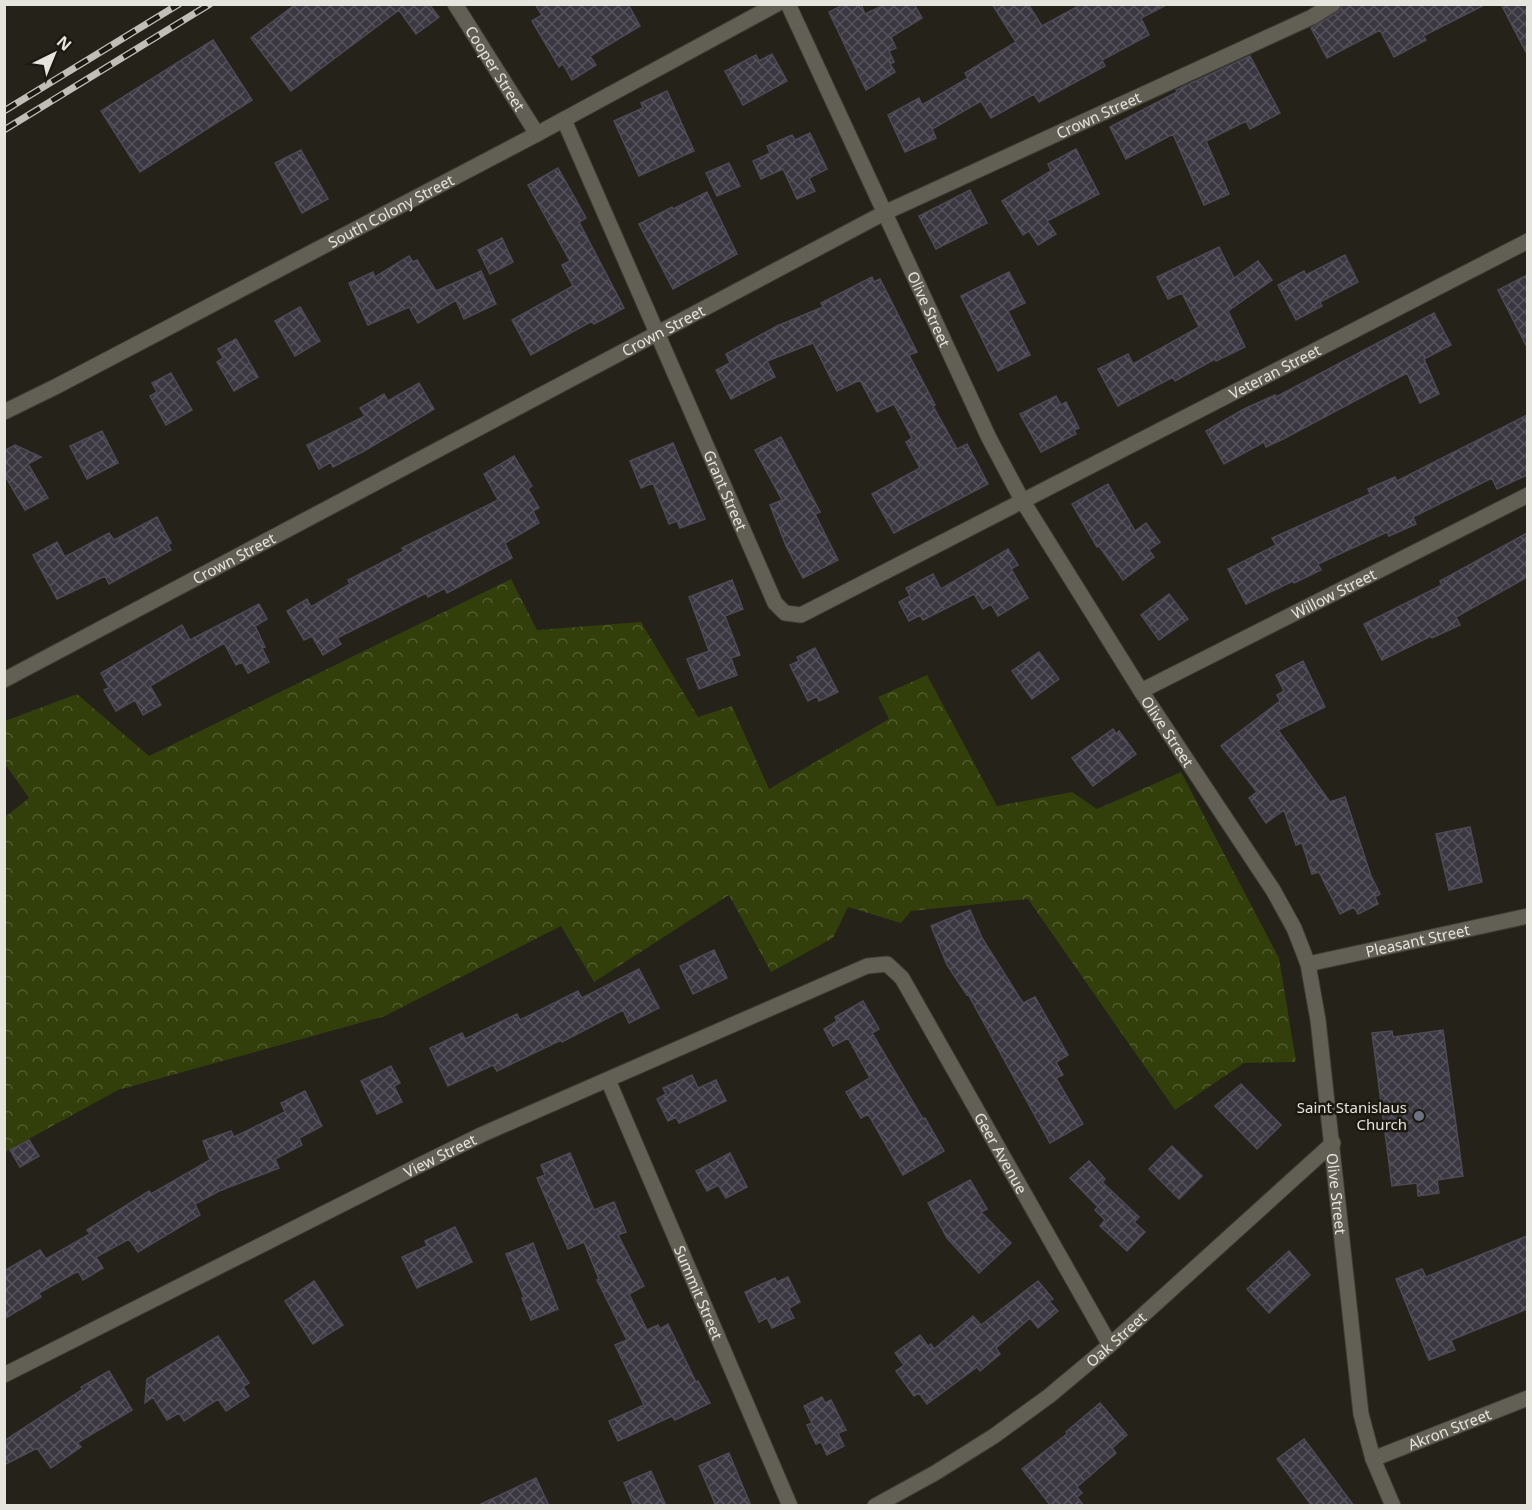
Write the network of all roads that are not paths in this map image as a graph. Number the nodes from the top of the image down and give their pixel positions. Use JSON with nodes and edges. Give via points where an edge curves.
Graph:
{"nodes":[{"id":1,"x":455,"y":4,"type":"edge"},
{"id":2,"x":777,"y":4,"type":"edge"},
{"id":3,"x":788,"y":4,"type":"edge"},
{"id":4,"x":1333,"y":4,"type":"edge"},
{"id":5,"x":564,"y":120,"type":"junction"},
{"id":6,"x":537,"y":134,"type":"junction"},
{"id":7,"x":884,"y":213,"type":"junction"},
{"id":8,"x":1527,"y":242,"type":"edge"},
{"id":9,"x":658,"y":333,"type":"junction"},
{"id":10,"x":4,"y":412,"type":"edge"},
{"id":11,"x":1527,"y":495,"type":"edge"},
{"id":12,"x":1022,"y":500,"type":"junction"},
{"id":13,"x":4,"y":680,"type":"edge"},
{"id":14,"x":1141,"y":691,"type":"junction"},
{"id":15,"x":1527,"y":915,"type":"edge"},
{"id":16,"x":887,"y":964,"type":"joint"},
{"id":17,"x":1308,"y":964,"type":"junction"},
{"id":18,"x":608,"y":1080,"type":"junction"},
{"id":19,"x":1333,"y":1143,"type":"junction"},
{"id":20,"x":1110,"y":1345,"type":"junction"},
{"id":21,"x":4,"y":1375,"type":"edge"},
{"id":22,"x":1527,"y":1398,"type":"edge"},
{"id":23,"x":1372,"y":1458,"type":"junction"},
{"id":24,"x":790,"y":1506,"type":"edge"},
{"id":25,"x":875,"y":1506,"type":"edge"},
{"id":26,"x":1393,"y":1506,"type":"edge"}],
"edges":[{"from":1,"to":6,"type":"street","name":"Cooper Street"},
{"from":2,"to":5,"type":"street","name":"South Colony Street"},
{"from":3,"to":7,"type":"street","name":"Olive Street"},
{"from":4,"to":7,"type":"street","name":"Crown Street"},
{"from":5,"to":6,"type":"street","name":"South Colony Street"},
{"from":5,"to":9,"type":"street","name":"Grant Street"},
{"from":6,"to":10,"type":"street","name":"South Colony Street"},
{"from":7,"to":9,"type":"street","name":"Crown Street"},
{"from":7,"to":12,"type":"street","name":"Olive Street"},
{"from":8,"to":12,"type":"street","name":"Veteran Street"},
{"from":9,"to":12,"type":"street","name":"Grant Street","via":[[775,603],[785,614],[801,615]]},
{"from":9,"to":13,"type":"street","name":"Crown Street"},
{"from":11,"to":14,"type":"street","name":"Willow Street"},
{"from":12,"to":14,"type":"street","name":"Olive Street"},
{"from":14,"to":17,"type":"street","name":"Olive Street","via":[[1273,890]]},
{"from":15,"to":17,"type":"street","name":"Pleasant Street"},
{"from":16,"to":18,"type":"street","name":"View Street","via":[[867,966]]},
{"from":16,"to":20,"type":"street","name":"Geer Avenue","via":[[902,978]]},
{"from":17,"to":19,"type":"street","name":"Olive Street"},
{"from":18,"to":21,"type":"street","name":"View Street","via":[[483,1134]]},
{"from":18,"to":24,"type":"street","name":"Summit Street"},
{"from":19,"to":20,"type":"street","name":"Oak Street"},
{"from":19,"to":23,"type":"street","name":"Olive Street","via":[[1361,1414]]},
{"from":20,"to":25,"type":"street","name":"Oak Street","via":[[994,1436]]},
{"from":22,"to":23,"type":"street","name":"Akron Street"},
{"from":23,"to":26,"type":"street","name":"Olive Street"}]}
